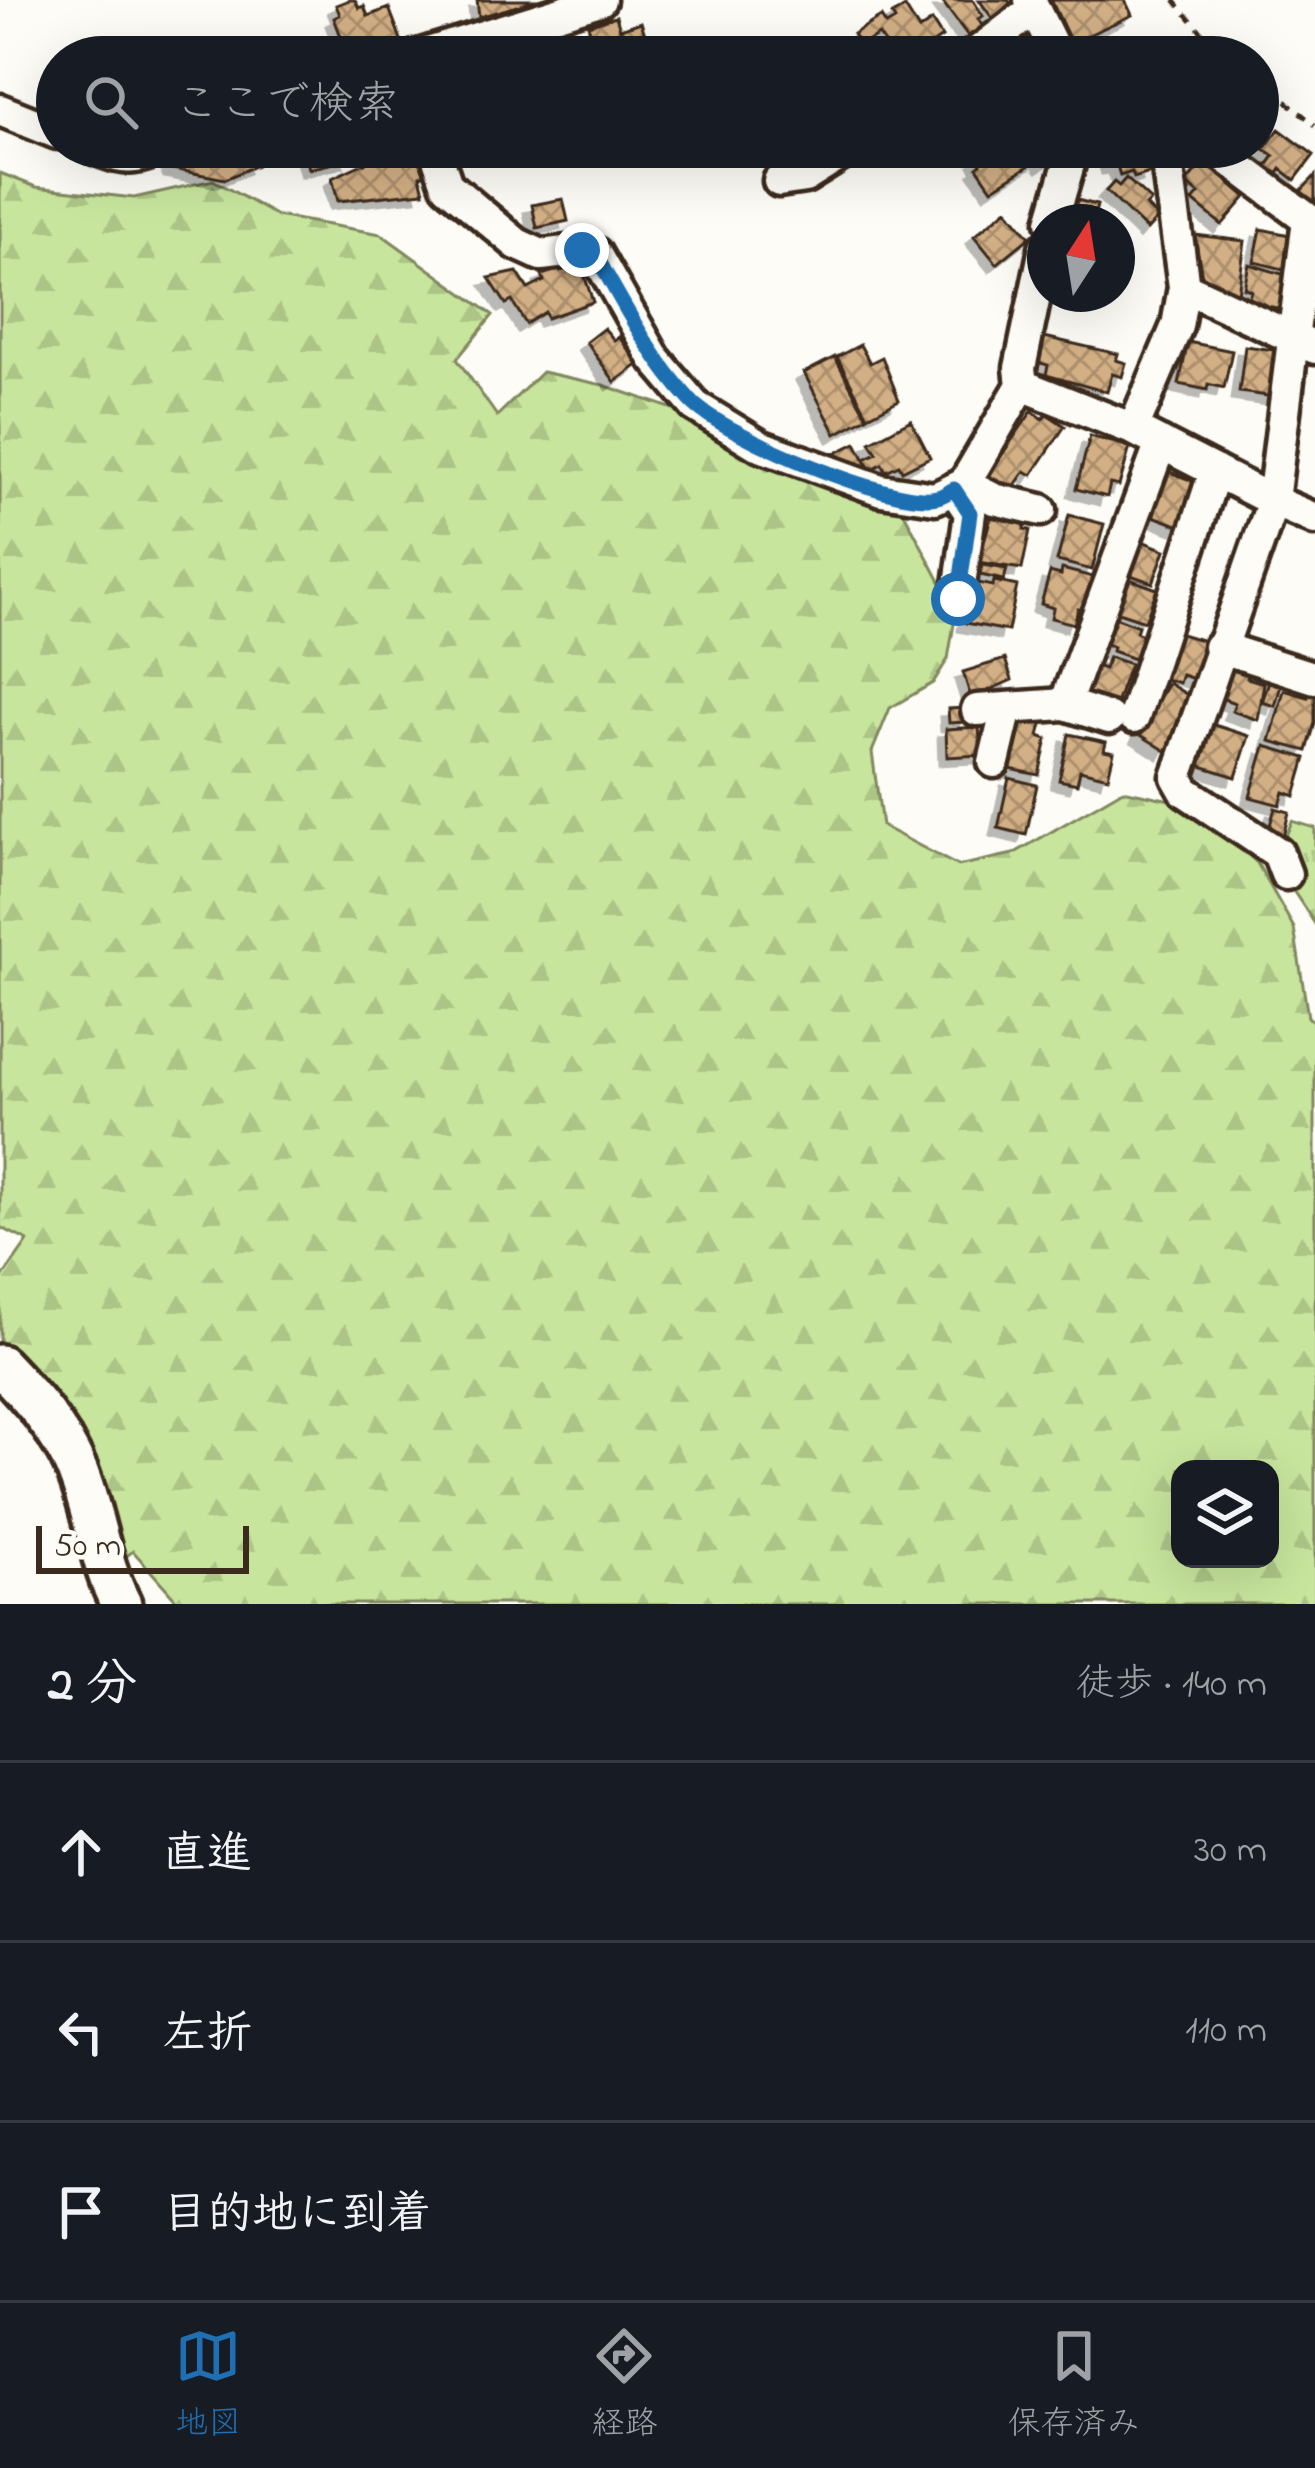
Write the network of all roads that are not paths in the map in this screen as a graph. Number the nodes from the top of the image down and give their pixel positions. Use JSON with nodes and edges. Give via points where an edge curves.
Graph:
{"nodes":[{"id":1,"x":600,"y":0,"type":"edge"},
{"id":2,"x":1032,"y":4,"type":"edge"},
{"id":3,"x":483,"y":36,"type":"edge"},
{"id":4,"x":995,"y":36,"type":"edge"},
{"id":5,"x":1048,"y":36,"type":"edge"},
{"id":6,"x":0,"y":110,"type":"edge"},
{"id":7,"x":36,"y":125,"type":"edge"},
{"id":8,"x":441,"y":168,"type":"edge"},
{"id":9,"x":819,"y":168,"type":"edge"},
{"id":10,"x":1068,"y":168,"type":"edge"},
{"id":11,"x":1168,"y":168,"type":"edge"},
{"id":12,"x":1240,"y":168,"type":"edge"},
{"id":13,"x":779,"y":181,"type":"dead end"},
{"id":14,"x":1057,"y":204,"type":"edge"},
{"id":15,"x":1184,"y":286,"type":"junction"},
{"id":16,"x":1032,"y":312,"type":"edge"},
{"id":17,"x":1304,"y":343,"type":"edge"},
{"id":18,"x":1022,"y":385,"type":"junction"},
{"id":19,"x":1147,"y":436,"type":"junction"},
{"id":20,"x":1215,"y":471,"type":"junction"},
{"id":21,"x":959,"y":487,"type":"junction"},
{"id":22,"x":1273,"y":501,"type":"junction"},
{"id":23,"x":1041,"y":511,"type":"dead end"},
{"id":24,"x":1315,"y":519,"type":"edge"},
{"id":25,"x":958,"y":599,"type":"dead end"},
{"id":26,"x":1220,"y":647,"type":"junction"},
{"id":27,"x":1315,"y":677,"type":"edge"},
{"id":28,"x":1065,"y":704,"type":"junction"},
{"id":29,"x":994,"y":763,"type":"dead end"},
{"id":30,"x":1286,"y":874,"type":"dead end"},
{"id":31,"x":0,"y":1364,"type":"edge"},
{"id":32,"x":121,"y":1604,"type":"edge"}],
"edges":[{"from":1,"to":3,"type":"street"},
{"from":2,"to":4,"type":"street"},
{"from":2,"to":5,"type":"street"},
{"from":6,"to":7,"type":"street"},
{"from":8,"to":21,"type":"street","via":[[447,185],[517,244],[541,255],[595,254],[655,359],[695,406],[760,446],[880,490],[935,499]]},
{"from":9,"to":13,"type":"street"},
{"from":10,"to":14,"type":"street"},
{"from":11,"to":15,"type":"street"},
{"from":12,"to":17,"type":"street","via":[[1309,219]]},
{"from":15,"to":17,"type":"street"},
{"from":15,"to":19,"type":"street"},
{"from":16,"to":18,"type":"street"},
{"from":17,"to":22,"type":"street"},
{"from":18,"to":19,"type":"street"},
{"from":18,"to":21,"type":"street"},
{"from":19,"to":20,"type":"street"},
{"from":19,"to":28,"type":"street"},
{"from":20,"to":22,"type":"street"},
{"from":20,"to":28,"type":"street","via":[[1122,718]]},
{"from":21,"to":23,"type":"street"},
{"from":21,"to":25,"type":"street","via":[[970,513]]},
{"from":22,"to":24,"type":"street"},
{"from":22,"to":26,"type":"street"},
{"from":26,"to":27,"type":"street"},
{"from":26,"to":30,"type":"street","via":[[1177,777],[1185,791],[1278,853]]},
{"from":28,"to":29,"type":"street","via":[[992,709]]},
{"from":31,"to":32,"type":"street","via":[[59,1435],[79,1473]]}]}
